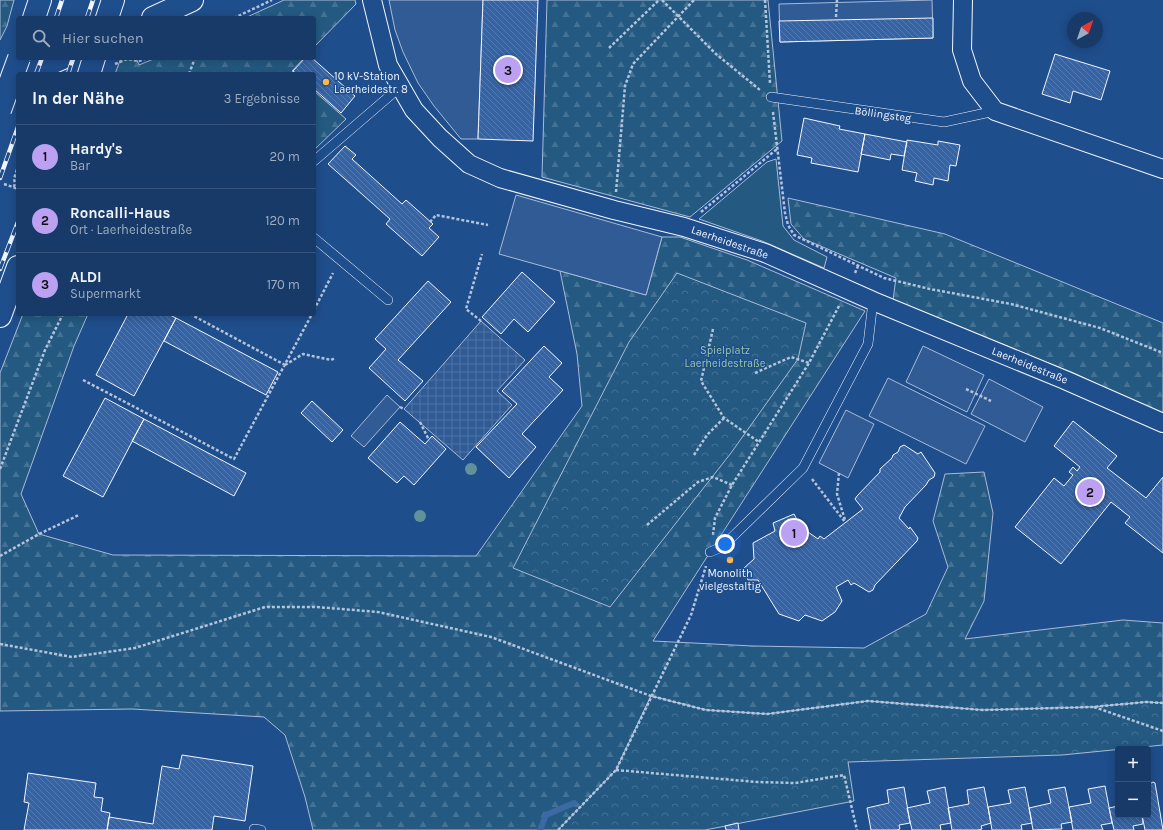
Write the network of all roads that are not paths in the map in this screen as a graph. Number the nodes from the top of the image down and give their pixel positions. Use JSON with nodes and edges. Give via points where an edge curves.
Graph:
{"nodes":[{"id":1,"x":113,"y":0,"type":"edge"},
{"id":2,"x":192,"y":0,"type":"edge"},
{"id":3,"x":372,"y":0,"type":"edge"},
{"id":4,"x":963,"y":0,"type":"edge"},
{"id":5,"x":108,"y":16,"type":"edge"},
{"id":6,"x":157,"y":16,"type":"edge"},
{"id":7,"x":18,"y":60,"type":"edge"},
{"id":8,"x":58,"y":60,"type":"edge"},
{"id":9,"x":104,"y":61,"type":"edge"},
{"id":10,"x":31,"y":72,"type":"edge"},
{"id":11,"x":91,"y":72,"type":"edge"},
{"id":12,"x":400,"y":87,"type":"junction"},
{"id":13,"x":771,"y":97,"type":"road end"},
{"id":14,"x":0,"y":110,"type":"edge"},
{"id":15,"x":995,"y":111,"type":"junction"},
{"id":16,"x":316,"y":159,"type":"edge"},
{"id":17,"x":1163,"y":169,"type":"edge"},
{"id":18,"x":316,"y":240,"type":"edge"},
{"id":19,"x":16,"y":272,"type":"edge"},
{"id":20,"x":388,"y":300,"type":"dead end"},
{"id":21,"x":873,"y":301,"type":"junction"},
{"id":22,"x":0,"y":316,"type":"edge"},
{"id":23,"x":1163,"y":423,"type":"edge"},
{"id":24,"x":710,"y":552,"type":"road end"}],
"edges":[{"from":1,"to":5,"type":"main road"},
{"from":2,"to":6,"type":"main road"},
{"from":3,"to":12,"type":"street","name":"Laerheidestraße","via":[[388,65]]},
{"from":4,"to":15,"type":"street","via":[[962,50],[972,81]]},
{"from":7,"to":14,"type":"main road","bridge":true},
{"from":8,"to":10,"type":"main road"},
{"from":9,"to":11,"type":"main road"},
{"from":12,"to":16,"type":"lane"},
{"from":12,"to":21,"type":"street","name":"Laerheidestraße","via":[[414,110],[469,164],[500,178],[684,227],[765,253]]},
{"from":13,"to":15,"type":"lane","name":"Böllingsteg","via":[[944,122]]},
{"from":15,"to":17,"type":"street"},
{"from":18,"to":20,"type":"lane"},
{"from":19,"to":22,"type":"main road"},
{"from":21,"to":23,"type":"street","name":"Laerheidestraße"},
{"from":21,"to":24,"type":"lane","via":[[868,344],[803,468],[722,547]]}]}
